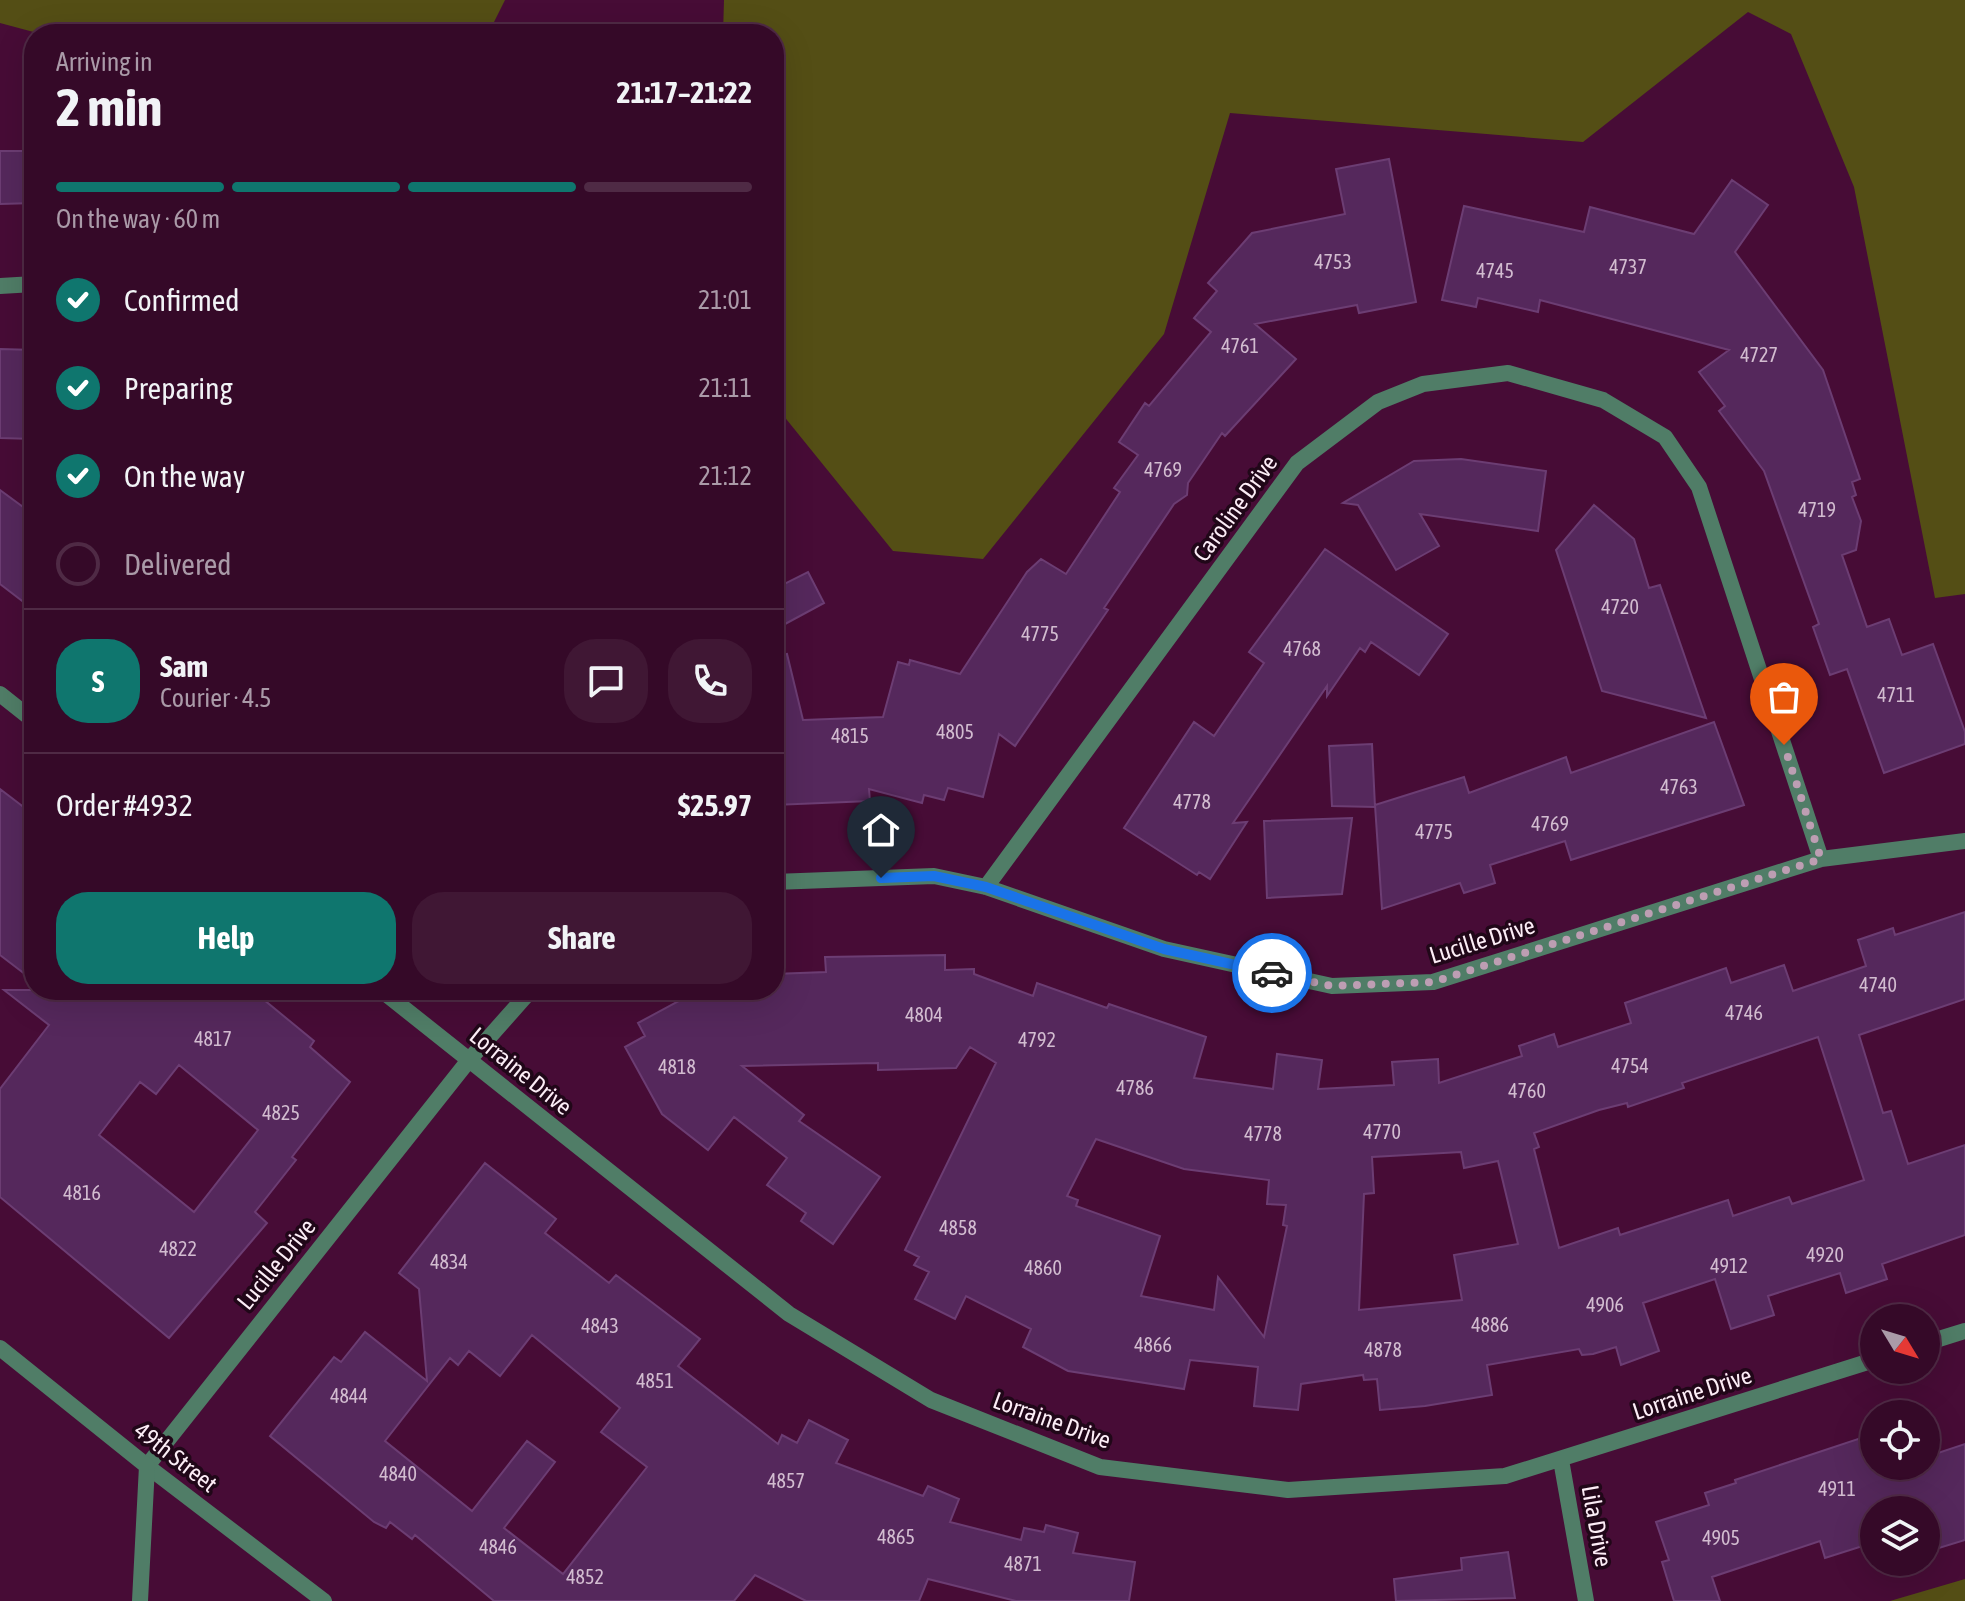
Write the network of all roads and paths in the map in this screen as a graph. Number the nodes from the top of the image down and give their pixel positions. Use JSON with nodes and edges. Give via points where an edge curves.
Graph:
{"nodes":[{"id":1,"x":24,"y":285,"type":"edge"},
{"id":2,"x":0,"y":286,"type":"edge"},
{"id":3,"x":0,"y":694,"type":"edge"},
{"id":4,"x":24,"y":713,"type":"edge"},
{"id":5,"x":1965,"y":841,"type":"edge"},
{"id":6,"x":1821,"y":859,"type":"junction"},
{"id":7,"x":784,"y":882,"type":"edge"},
{"id":8,"x":986,"y":887,"type":"junction"},
{"id":9,"x":394,"y":1000,"type":"edge"},
{"id":10,"x":522,"y":1000,"type":"edge"},
{"id":11,"x":469,"y":1060,"type":"junction"},
{"id":12,"x":1965,"y":1331,"type":"edge"},
{"id":13,"x":1940,"y":1339,"type":"edge"},
{"id":14,"x":0,"y":1348,"type":"edge"},
{"id":15,"x":1860,"y":1364,"type":"edge"},
{"id":16,"x":1561,"y":1460,"type":"junction"},
{"id":17,"x":147,"y":1466,"type":"junction"},
{"id":18,"x":140,"y":1601,"type":"edge"},
{"id":19,"x":324,"y":1601,"type":"edge"},
{"id":20,"x":1586,"y":1601,"type":"edge"}],
"edges":[{"from":1,"to":2,"type":"street"},
{"from":3,"to":4,"type":"street"},
{"from":5,"to":6,"type":"street","name":"Lucille Drive"},
{"from":6,"to":8,"type":"street","name":"Lucille Drive","via":[[1433,982],[1392,985],[1332,986],[1164,949]]},
{"from":6,"to":8,"type":"street","name":"Caroline Drive","via":[[1699,487],[1665,437],[1603,400],[1508,373],[1423,384],[1378,402],[1297,463]]},
{"from":7,"to":8,"type":"street","name":"Lucille Drive","via":[[934,876]]},
{"from":9,"to":11,"type":"street","name":"Lorraine Drive"},
{"from":10,"to":11,"type":"street","name":"Lucille Drive"},
{"from":11,"to":16,"type":"street","name":"Lorraine Drive","via":[[789,1314],[931,1400],[1100,1467],[1288,1490],[1505,1476]]},
{"from":11,"to":17,"type":"street","name":"Lucille Drive"},
{"from":12,"to":13,"type":"street"},
{"from":14,"to":17,"type":"street","name":"49th Street"},
{"from":15,"to":16,"type":"street","name":"Lorraine Drive"},
{"from":16,"to":20,"type":"street","name":"Lila Drive"},
{"from":17,"to":18,"type":"street"},
{"from":17,"to":19,"type":"street","name":"49th Street"}]}
